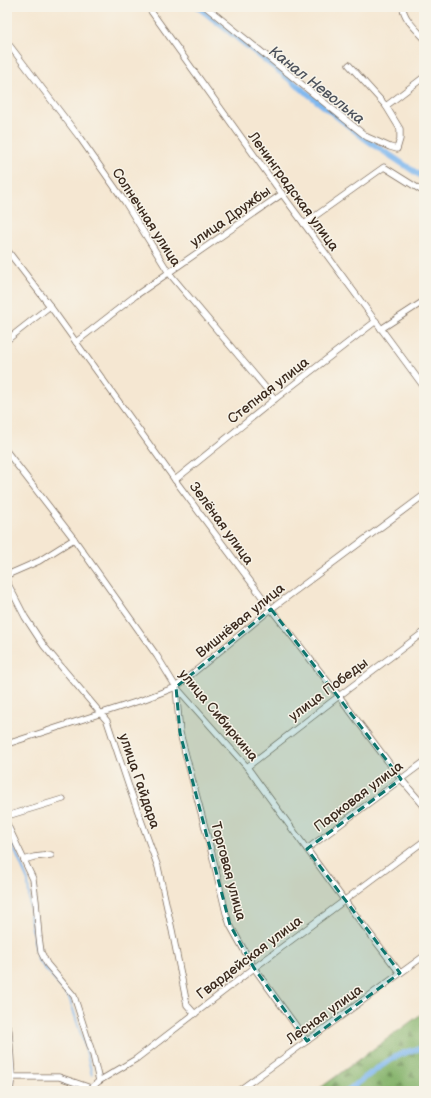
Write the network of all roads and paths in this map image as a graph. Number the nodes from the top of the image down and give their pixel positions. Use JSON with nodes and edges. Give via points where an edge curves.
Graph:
{"nodes":[{"id":1,"x":148,"y":7,"type":"edge"},
{"id":2,"x":206,"y":7,"type":"edge"},
{"id":3,"x":403,"y":7,"type":"edge"},
{"id":4,"x":424,"y":38,"type":"edge"},
{"id":5,"x":7,"y":42,"type":"edge"},
{"id":6,"x":349,"y":65,"type":"dead end"},
{"id":7,"x":424,"y":76,"type":"edge"},
{"id":8,"x":386,"y":106,"type":"junction"},
{"id":9,"x":424,"y":192,"type":"edge"},
{"id":10,"x":282,"y":194,"type":"junction"},
{"id":11,"x":304,"y":224,"type":"junction"},
{"id":12,"x":7,"y":250,"type":"edge"},
{"id":13,"x":169,"y":273,"type":"junction"},
{"id":14,"x":424,"y":301,"type":"edge"},
{"id":15,"x":50,"y":306,"type":"junction"},
{"id":16,"x":376,"y":321,"type":"junction"},
{"id":17,"x":381,"y":329,"type":"junction"},
{"id":18,"x":7,"y":340,"type":"edge"},
{"id":19,"x":76,"y":342,"type":"junction"},
{"id":20,"x":424,"y":387,"type":"edge"},
{"id":21,"x":275,"y":399,"type":"junction"},
{"id":22,"x":7,"y":452,"type":"edge"},
{"id":23,"x":175,"y":480,"type":"junction"},
{"id":24,"x":424,"y":495,"type":"edge"},
{"id":25,"x":74,"y":539,"type":"junction"},
{"id":26,"x":7,"y":575,"type":"edge"},
{"id":27,"x":7,"y":582,"type":"edge"},
{"id":28,"x":271,"y":609,"type":"junction"},
{"id":29,"x":424,"y":632,"type":"edge"},
{"id":30,"x":176,"y":687,"type":"junction"},
{"id":31,"x":339,"y":696,"type":"junction"},
{"id":32,"x":100,"y":714,"type":"junction"},
{"id":33,"x":7,"y":744,"type":"edge"},
{"id":34,"x":424,"y":762,"type":"edge"},
{"id":35,"x":247,"y":767,"type":"junction"},
{"id":36,"x":401,"y":779,"type":"junction"},
{"id":37,"x":63,"y":799,"type":"dead end"},
{"id":38,"x":424,"y":806,"type":"edge"},
{"id":39,"x":7,"y":816,"type":"edge"},
{"id":40,"x":7,"y":824,"type":"edge"},
{"id":41,"x":424,"y":841,"type":"edge"},
{"id":42,"x":307,"y":849,"type":"junction"},
{"id":43,"x":51,"y":855,"type":"dead end"},
{"id":44,"x":24,"y":860,"type":"junction"},
{"id":45,"x":344,"y":900,"type":"junction"},
{"id":46,"x":424,"y":956,"type":"edge"},
{"id":47,"x":254,"y":968,"type":"junction"},
{"id":48,"x":400,"y":973,"type":"junction"},
{"id":49,"x":195,"y":1014,"type":"junction"},
{"id":50,"x":7,"y":1026,"type":"edge"},
{"id":51,"x":307,"y":1041,"type":"junction"},
{"id":52,"x":9,"y":1077,"type":"edge"},
{"id":53,"x":99,"y":1082,"type":"junction"},
{"id":54,"x":90,"y":1089,"type":"edge"},
{"id":55,"x":10,"y":1091,"type":"edge"},
{"id":56,"x":238,"y":1091,"type":"edge"}],
"edges":[{"from":1,"to":10,"type":"street","name":"Ленинградская улица"},
{"from":2,"to":8,"type":"street","via":[[367,137],[397,149],[400,129]]},
{"from":3,"to":4,"type":"street","via":[[410,21]]},
{"from":5,"to":13,"type":"street","name":"Солнечная улица","via":[[125,202]]},
{"from":6,"to":8,"type":"street"},
{"from":7,"to":8,"type":"street"},
{"from":9,"to":11,"type":"street","via":[[384,167]]},
{"from":10,"to":11,"type":"street","name":"Ленинградская улица"},
{"from":10,"to":13,"type":"street","name":"улица Дружбы"},
{"from":11,"to":16,"type":"street","name":"Ленинградская улица"},
{"from":12,"to":15,"type":"street","name":"Зелёная улица"},
{"from":13,"to":19,"type":"street","name":"улица Дружбы"},
{"from":13,"to":21,"type":"street","name":"Солнечная улица"},
{"from":14,"to":17,"type":"street"},
{"from":15,"to":18,"type":"street"},
{"from":15,"to":19,"type":"street","name":"Зелёная улица"},
{"from":16,"to":17,"type":"street","name":"Ленинградская улица"},
{"from":16,"to":21,"type":"street","name":"Степная улица"},
{"from":17,"to":20,"type":"street","name":"Ленинградская улица"},
{"from":19,"to":23,"type":"street","name":"Зелёная улица"},
{"from":21,"to":23,"type":"street","name":"Степная улица"},
{"from":22,"to":25,"type":"street","name":"улица Сибиркина"},
{"from":23,"to":28,"type":"street","name":"Зелёная улица"},
{"from":24,"to":28,"type":"street","name":"Вишнёвая улица"},
{"from":25,"to":26,"type":"street","via":[[39,561]]},
{"from":25,"to":30,"type":"street","name":"улица Сибиркина"},
{"from":27,"to":32,"type":"street","name":"улица Гайдара","via":[[44,646]]},
{"from":28,"to":30,"type":"street","name":"Вишнёвая улица"},
{"from":28,"to":31,"type":"street","name":"Зелёная улица"},
{"from":29,"to":31,"type":"street","name":"улица Победы"},
{"from":30,"to":32,"type":"street","name":"Вишнёвая улица"},
{"from":30,"to":35,"type":"street","name":"улица Сибиркина"},
{"from":30,"to":47,"type":"street","name":"Торговая улица","via":[[180,733],[226,913],[235,936]]},
{"from":31,"to":35,"type":"street","name":"улица Победы"},
{"from":31,"to":36,"type":"street","name":"Зелёная улица"},
{"from":32,"to":33,"type":"street","name":"Вишнёвая улица"},
{"from":32,"to":49,"type":"street","name":"улица Гайдара","via":[[107,721],[158,867],[187,1005]]},
{"from":34,"to":36,"type":"street","name":"Парковая улица"},
{"from":35,"to":42,"type":"street","name":"улица Сибиркина"},
{"from":36,"to":38,"type":"street","name":"Зелёная улица"},
{"from":36,"to":42,"type":"street","name":"Парковая улица"},
{"from":37,"to":39,"type":"street"},
{"from":40,"to":44,"type":"street"},
{"from":41,"to":45,"type":"street","name":"Гвардейская улица"},
{"from":42,"to":45,"type":"street","name":"улица Сибиркина"},
{"from":43,"to":44,"type":"street"},
{"from":44,"to":53,"type":"street","via":[[33,879],[41,952],[47,964],[74,996]]},
{"from":45,"to":47,"type":"street","name":"Гвардейская улица"},
{"from":45,"to":48,"type":"street","name":"улица Сибиркина"},
{"from":46,"to":48,"type":"street","name":"Лесная улица"},
{"from":47,"to":49,"type":"street","name":"Гвардейская улица"},
{"from":47,"to":51,"type":"street","name":"Торговая улица"},
{"from":48,"to":51,"type":"street","name":"Лесная улица"},
{"from":49,"to":53,"type":"street","name":"Гвардейская улица","via":[[136,1059]]},
{"from":50,"to":52,"type":"street"},
{"from":51,"to":56,"type":"street","name":"Лесная улица"},
{"from":52,"to":54,"type":"street","via":[[59,1077]]},
{"from":52,"to":55,"type":"street"},
{"from":53,"to":54,"type":"street","name":"Гвардейская улица"}]}
